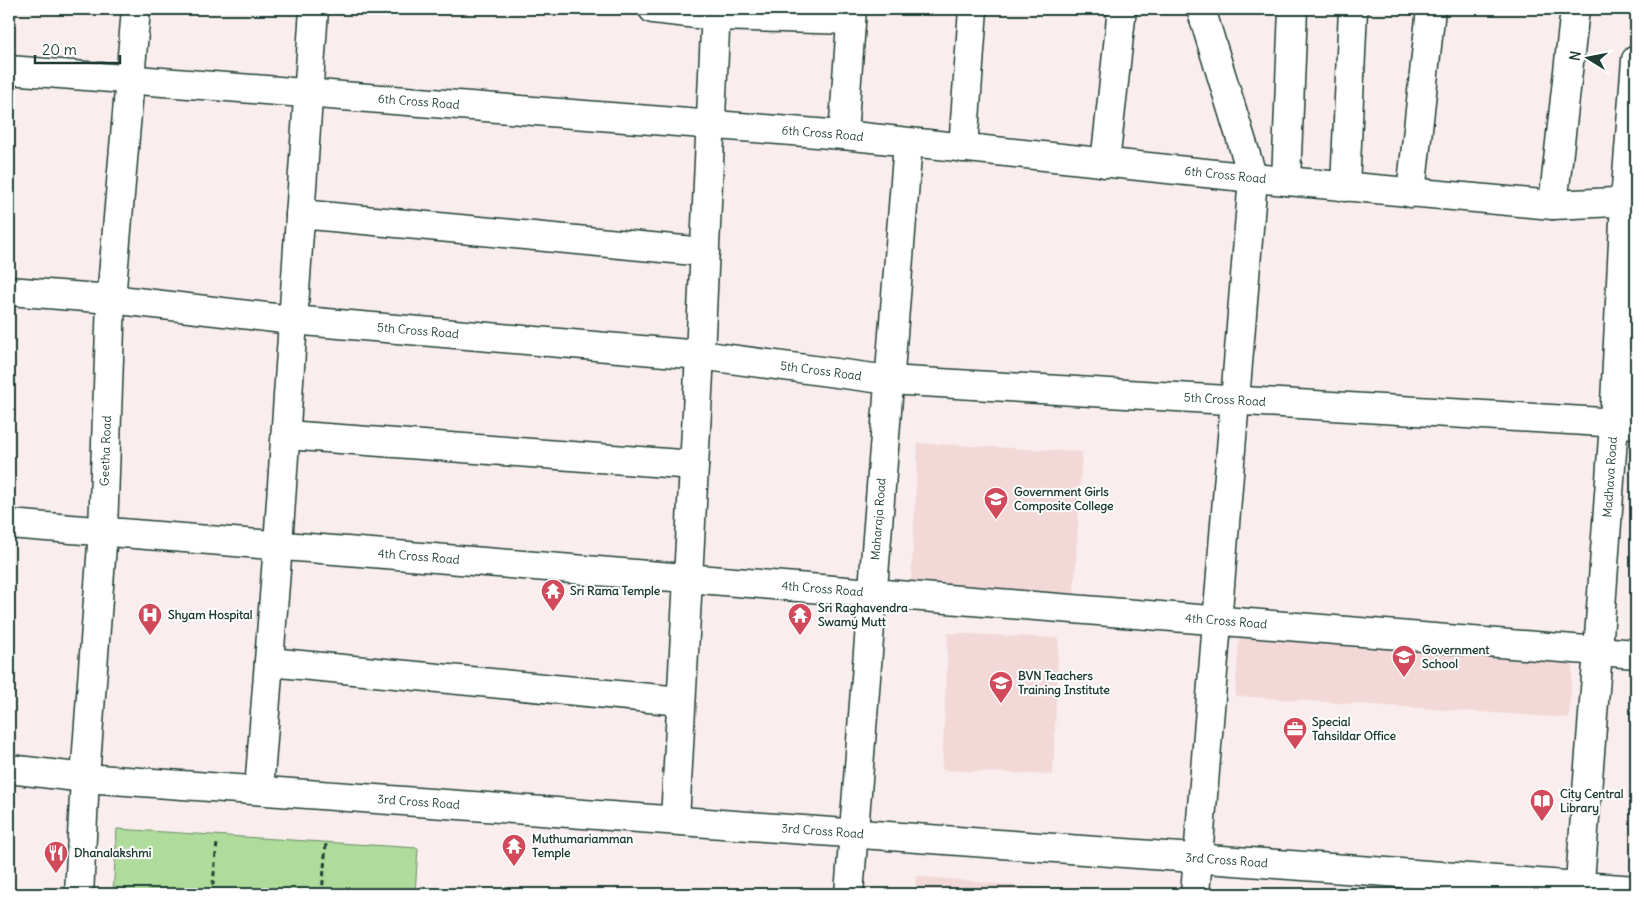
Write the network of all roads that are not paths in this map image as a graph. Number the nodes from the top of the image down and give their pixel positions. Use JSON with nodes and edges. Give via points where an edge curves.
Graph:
{"nodes":[{"id":1,"x":136,"y":9,"type":"edge"},
{"id":2,"x":314,"y":9,"type":"edge"},
{"id":3,"x":653,"y":9,"type":"edge"},
{"id":4,"x":973,"y":9,"type":"edge"},
{"id":5,"x":1122,"y":9,"type":"edge"},
{"id":6,"x":1200,"y":9,"type":"edge"},
{"id":7,"x":1293,"y":9,"type":"edge"},
{"id":8,"x":1353,"y":9,"type":"edge"},
{"id":9,"x":1431,"y":9,"type":"edge"},
{"id":10,"x":1575,"y":9,"type":"edge"},
{"id":11,"x":716,"y":13,"type":"edge"},
{"id":12,"x":852,"y":14,"type":"edge"},
{"id":13,"x":1636,"y":60,"type":"edge"},
{"id":14,"x":9,"y":70,"type":"edge"},
{"id":15,"x":130,"y":80,"type":"junction"},
{"id":16,"x":308,"y":94,"type":"junction"},
{"id":17,"x":711,"y":125,"type":"junction"},
{"id":18,"x":844,"y":135,"type":"junction"},
{"id":19,"x":908,"y":143,"type":"junction"},
{"id":20,"x":963,"y":148,"type":"junction"},
{"id":21,"x":1105,"y":162,"type":"junction"},
{"id":22,"x":1252,"y":178,"type":"junction"},
{"id":23,"x":1286,"y":181,"type":"junction"},
{"id":24,"x":1345,"y":186,"type":"junction"},
{"id":25,"x":1411,"y":193,"type":"junction"},
{"id":26,"x":1631,"y":201,"type":"edge"},
{"id":27,"x":1552,"y":206,"type":"junction"},
{"id":28,"x":300,"y":214,"type":"junction"},
{"id":29,"x":705,"y":252,"type":"junction"},
{"id":30,"x":9,"y":291,"type":"edge"},
{"id":31,"x":111,"y":299,"type":"junction"},
{"id":32,"x":292,"y":320,"type":"junction"},
{"id":33,"x":700,"y":355,"type":"junction"},
{"id":34,"x":889,"y":380,"type":"junction"},
{"id":35,"x":1235,"y":400,"type":"junction"},
{"id":36,"x":1625,"y":423,"type":"edge"},
{"id":37,"x":286,"y":434,"type":"junction"},
{"id":38,"x":694,"y":466,"type":"junction"},
{"id":39,"x":9,"y":524,"type":"edge"},
{"id":40,"x":103,"y":531,"type":"junction"},
{"id":41,"x":278,"y":545,"type":"junction"},
{"id":42,"x":687,"y":578,"type":"junction"},
{"id":43,"x":874,"y":593,"type":"junction"},
{"id":44,"x":1217,"y":620,"type":"junction"},
{"id":45,"x":1598,"y":651,"type":"junction"},
{"id":46,"x":1636,"y":654,"type":"edge"},
{"id":47,"x":269,"y":662,"type":"junction"},
{"id":48,"x":681,"y":701,"type":"junction"},
{"id":49,"x":9,"y":769,"type":"edge"},
{"id":50,"x":85,"y":778,"type":"junction"},
{"id":51,"x":260,"y":790,"type":"junction"},
{"id":52,"x":674,"y":820,"type":"junction"},
{"id":53,"x":854,"y":833,"type":"junction"},
{"id":54,"x":1198,"y":858,"type":"junction"},
{"id":55,"x":1579,"y":890,"type":"edge"},
{"id":56,"x":1636,"y":890,"type":"edge"},
{"id":57,"x":79,"y":894,"type":"edge"},
{"id":58,"x":849,"y":894,"type":"edge"},
{"id":59,"x":1195,"y":894,"type":"edge"}],
"edges":[{"from":1,"to":15,"type":"street","name":"Geetha Road"},
{"from":2,"to":16,"type":"street"},
{"from":3,"to":11,"type":"street"},
{"from":4,"to":20,"type":"street"},
{"from":5,"to":21,"type":"street"},
{"from":6,"to":22,"type":"street"},
{"from":7,"to":23,"type":"street"},
{"from":8,"to":24,"type":"street"},
{"from":9,"to":25,"type":"street"},
{"from":10,"to":27,"type":"street"},
{"from":11,"to":12,"type":"street"},
{"from":11,"to":17,"type":"street"},
{"from":12,"to":18,"type":"street"},
{"from":13,"to":26,"type":"street","name":"Madhava Road"},
{"from":14,"to":15,"type":"street","name":"6th Cross Road"},
{"from":15,"to":16,"type":"street","name":"6th Cross Road"},
{"from":15,"to":31,"type":"street","name":"Geetha Road"},
{"from":16,"to":17,"type":"street","name":"6th Cross Road"},
{"from":16,"to":28,"type":"street"},
{"from":17,"to":18,"type":"street","name":"6th Cross Road"},
{"from":17,"to":29,"type":"street"},
{"from":18,"to":19,"type":"street","name":"6th Cross Road"},
{"from":19,"to":20,"type":"street","name":"6th Cross Road"},
{"from":19,"to":34,"type":"street","name":"Maharaja Road"},
{"from":20,"to":21,"type":"street","name":"6th Cross Road"},
{"from":21,"to":22,"type":"street","name":"6th Cross Road"},
{"from":22,"to":23,"type":"street","name":"6th Cross Road"},
{"from":22,"to":35,"type":"street"},
{"from":23,"to":24,"type":"street","name":"6th Cross Road"},
{"from":24,"to":25,"type":"street","name":"6th Cross Road"},
{"from":25,"to":27,"type":"street","name":"6th Cross Road"},
{"from":26,"to":27,"type":"street","name":"6th Cross Road"},
{"from":26,"to":36,"type":"street","name":"Madhava Road"},
{"from":28,"to":29,"type":"street"},
{"from":28,"to":32,"type":"street"},
{"from":29,"to":33,"type":"street"},
{"from":30,"to":31,"type":"street","name":"5th Cross Road"},
{"from":31,"to":32,"type":"street","name":"5th Cross Road"},
{"from":31,"to":40,"type":"street","name":"Geetha Road"},
{"from":32,"to":33,"type":"street","name":"5th Cross Road"},
{"from":32,"to":37,"type":"street"},
{"from":33,"to":34,"type":"street","name":"5th Cross Road"},
{"from":33,"to":38,"type":"street"},
{"from":34,"to":35,"type":"street","name":"5th Cross Road"},
{"from":34,"to":43,"type":"street","name":"Maharaja Road"},
{"from":35,"to":36,"type":"street","name":"5th Cross Road"},
{"from":35,"to":44,"type":"street"},
{"from":36,"to":45,"type":"street","name":"Madhava Road"},
{"from":37,"to":38,"type":"street"},
{"from":37,"to":41,"type":"street"},
{"from":38,"to":42,"type":"street"},
{"from":39,"to":40,"type":"street","name":"4th Cross Road"},
{"from":40,"to":41,"type":"street","name":"4th Cross Road"},
{"from":40,"to":50,"type":"street","name":"Geetha Road"},
{"from":41,"to":42,"type":"street","name":"4th Cross Road"},
{"from":41,"to":47,"type":"street"},
{"from":42,"to":43,"type":"street","name":"4th Cross Road"},
{"from":42,"to":48,"type":"street"},
{"from":43,"to":44,"type":"street","name":"4th Cross Road"},
{"from":43,"to":53,"type":"street","name":"Maharaja Road"},
{"from":44,"to":45,"type":"street","name":"4th Cross Road"},
{"from":44,"to":54,"type":"street"},
{"from":45,"to":46,"type":"street","name":"4th Cross Road"},
{"from":45,"to":55,"type":"street","name":"Madhava Road"},
{"from":47,"to":48,"type":"street"},
{"from":47,"to":51,"type":"street"},
{"from":48,"to":52,"type":"street"},
{"from":49,"to":50,"type":"street","name":"3rd Cross Road"},
{"from":50,"to":51,"type":"street","name":"3rd Cross Road"},
{"from":50,"to":57,"type":"street","name":"Geetha Road"},
{"from":51,"to":52,"type":"street","name":"3rd Cross Road"},
{"from":52,"to":53,"type":"street","name":"3rd Cross Road"},
{"from":53,"to":54,"type":"street","name":"3rd Cross Road"},
{"from":53,"to":58,"type":"street","name":"Maharaja Road"},
{"from":54,"to":55,"type":"street","name":"3rd Cross Road"},
{"from":54,"to":59,"type":"street"},
{"from":55,"to":56,"type":"street","name":"3rd Cross Road"}]}
